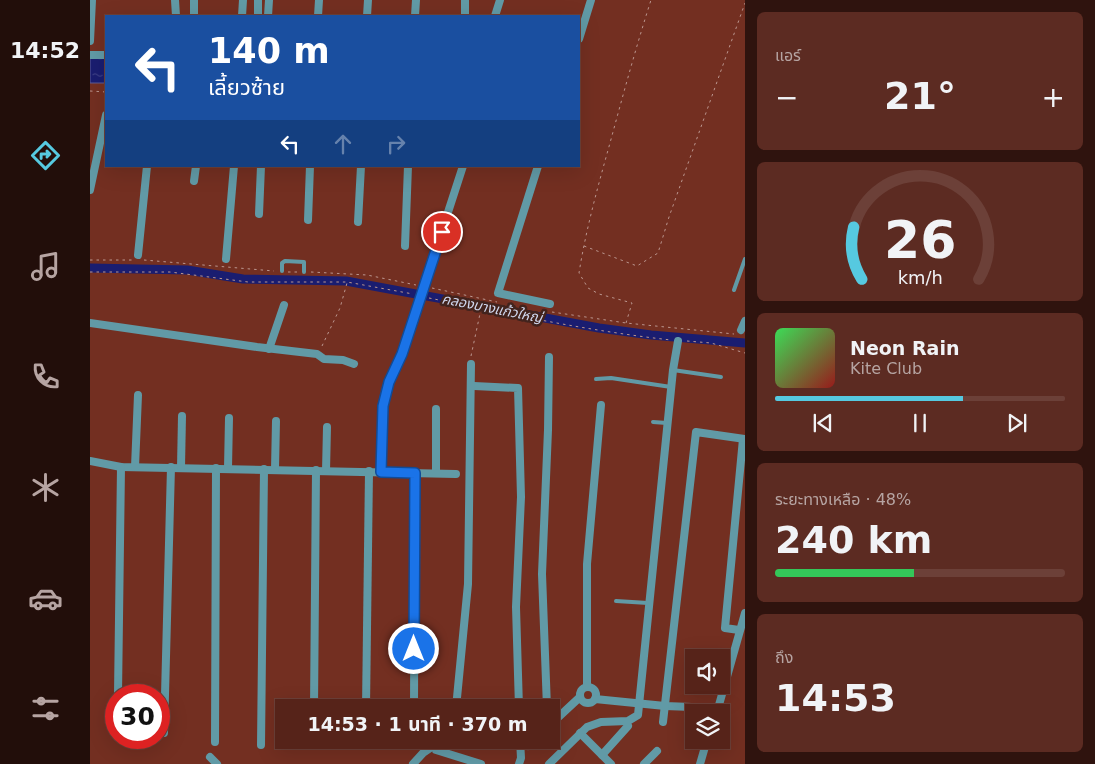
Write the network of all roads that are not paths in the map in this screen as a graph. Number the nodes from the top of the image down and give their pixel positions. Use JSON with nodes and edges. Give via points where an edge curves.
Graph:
{"nodes":[{"id":1,"x":92,"y":0,"type":"edge"},
{"id":2,"x":175,"y":0,"type":"edge"},
{"id":3,"x":194,"y":0,"type":"edge"},
{"id":4,"x":243,"y":0,"type":"edge"},
{"id":5,"x":258,"y":0,"type":"edge"},
{"id":6,"x":269,"y":0,"type":"edge"},
{"id":7,"x":319,"y":0,"type":"edge"},
{"id":8,"x":368,"y":0,"type":"edge"},
{"id":9,"x":416,"y":0,"type":"edge"},
{"id":10,"x":465,"y":0,"type":"edge"},
{"id":11,"x":500,"y":0,"type":"edge"},
{"id":12,"x":591,"y":0,"type":"edge"},
{"id":13,"x":194,"y":14,"type":"dead end"},
{"id":14,"x":176,"y":15,"type":"edge"},
{"id":15,"x":242,"y":15,"type":"edge"},
{"id":16,"x":258,"y":15,"type":"edge"},
{"id":17,"x":268,"y":15,"type":"edge"},
{"id":18,"x":318,"y":15,"type":"edge"},
{"id":19,"x":367,"y":15,"type":"edge"},
{"id":20,"x":415,"y":15,"type":"edge"},
{"id":21,"x":465,"y":15,"type":"edge"},
{"id":22,"x":494,"y":15,"type":"edge"},
{"id":23,"x":580,"y":36,"type":"edge"},
{"id":24,"x":90,"y":41,"type":"edge"},
{"id":25,"x":90,"y":55,"type":"edge"},
{"id":26,"x":105,"y":55,"type":"edge"},
{"id":27,"x":105,"y":120,"type":"edge"},
{"id":28,"x":147,"y":167,"type":"edge"},
{"id":29,"x":196,"y":167,"type":"edge"},
{"id":30,"x":234,"y":167,"type":"edge"},
{"id":31,"x":261,"y":167,"type":"edge"},
{"id":32,"x":310,"y":167,"type":"edge"},
{"id":33,"x":361,"y":167,"type":"edge"},
{"id":34,"x":408,"y":167,"type":"edge"},
{"id":35,"x":463,"y":167,"type":"edge"},
{"id":36,"x":538,"y":167,"type":"edge"},
{"id":37,"x":194,"y":181,"type":"dead end"},
{"id":38,"x":90,"y":190,"type":"edge"},
{"id":39,"x":259,"y":214,"type":"dead end"},
{"id":40,"x":308,"y":220,"type":"dead end"},
{"id":41,"x":358,"y":222,"type":"dead end"},
{"id":42,"x":405,"y":246,"type":"dead end"},
{"id":43,"x":138,"y":255,"type":"dead end"},
{"id":44,"x":226,"y":259,"type":"dead end"},
{"id":45,"x":745,"y":259,"type":"edge"},
{"id":46,"x":282,"y":271,"type":"dead end"},
{"id":47,"x":304,"y":272,"type":"dead end"},
{"id":48,"x":734,"y":290,"type":"dead end"},
{"id":49,"x":550,"y":304,"type":"dead end"},
{"id":50,"x":284,"y":305,"type":"dead end"},
{"id":51,"x":745,"y":320,"type":"edge"},
{"id":52,"x":90,"y":323,"type":"edge"},
{"id":53,"x":741,"y":330,"type":"dead end"},
{"id":54,"x":678,"y":340,"type":"dead end"},
{"id":55,"x":269,"y":349,"type":"junction"},
{"id":56,"x":549,"y":357,"type":"dead end"},
{"id":57,"x":354,"y":364,"type":"dead end"},
{"id":58,"x":471,"y":364,"type":"road end"},
{"id":59,"x":673,"y":370,"type":"junction"},
{"id":60,"x":721,"y":377,"type":"dead end"},
{"id":61,"x":596,"y":379,"type":"dead end"},
{"id":62,"x":474,"y":386,"type":"dead end"},
{"id":63,"x":671,"y":387,"type":"junction"},
{"id":64,"x":138,"y":395,"type":"dead end"},
{"id":65,"x":601,"y":405,"type":"dead end"},
{"id":66,"x":436,"y":409,"type":"dead end"},
{"id":67,"x":182,"y":416,"type":"dead end"},
{"id":68,"x":229,"y":418,"type":"dead end"},
{"id":69,"x":276,"y":421,"type":"dead end"},
{"id":70,"x":653,"y":422,"type":"dead end"},
{"id":71,"x":667,"y":423,"type":"junction"},
{"id":72,"x":327,"y":427,"type":"dead end"},
{"id":73,"x":744,"y":439,"type":"edge"},
{"id":74,"x":90,"y":461,"type":"edge"},
{"id":75,"x":121,"y":467,"type":"junction"},
{"id":76,"x":135,"y":467,"type":"junction"},
{"id":77,"x":171,"y":467,"type":"junction"},
{"id":78,"x":181,"y":467,"type":"junction"},
{"id":79,"x":216,"y":468,"type":"junction"},
{"id":80,"x":228,"y":468,"type":"junction"},
{"id":81,"x":264,"y":469,"type":"junction"},
{"id":82,"x":275,"y":469,"type":"junction"},
{"id":83,"x":316,"y":470,"type":"junction"},
{"id":84,"x":326,"y":470,"type":"junction"},
{"id":85,"x":369,"y":471,"type":"junction"},
{"id":86,"x":381,"y":472,"type":"junction"},
{"id":87,"x":415,"y":473,"type":"junction"},
{"id":88,"x":436,"y":473,"type":"junction"},
{"id":89,"x":456,"y":474,"type":"dead end"},
{"id":90,"x":616,"y":601,"type":"dead end"},
{"id":91,"x":648,"y":603,"type":"junction"},
{"id":92,"x":745,"y":613,"type":"edge"},
{"id":93,"x":739,"y":630,"type":"junction"},
{"id":94,"x":118,"y":684,"type":"edge"},
{"id":95,"x":165,"y":684,"type":"edge"},
{"id":96,"x":588,"y":687,"type":"junction"},
{"id":97,"x":580,"y":697,"type":"junction"},
{"id":98,"x":314,"y":699,"type":"edge"},
{"id":99,"x":366,"y":699,"type":"edge"},
{"id":100,"x":414,"y":699,"type":"edge"},
{"id":101,"x":457,"y":699,"type":"edge"},
{"id":102,"x":519,"y":699,"type":"edge"},
{"id":103,"x":547,"y":699,"type":"edge"},
{"id":104,"x":596,"y":699,"type":"junction"},
{"id":105,"x":640,"y":702,"type":"junction"},
{"id":106,"x":719,"y":704,"type":"edge"},
{"id":107,"x":665,"y":706,"type":"junction"},
{"id":108,"x":685,"y":708,"type":"edge"},
{"id":109,"x":560,"y":716,"type":"edge"},
{"id":110,"x":664,"y":722,"type":"dead end"},
{"id":111,"x":628,"y":726,"type":"dead end"},
{"id":112,"x":580,"y":733,"type":"junction"},
{"id":113,"x":215,"y":742,"type":"dead end"},
{"id":114,"x":261,"y":745,"type":"dead end"},
{"id":115,"x":429,"y":749,"type":"edge"},
{"id":116,"x":520,"y":749,"type":"edge"},
{"id":117,"x":705,"y":749,"type":"edge"},
{"id":118,"x":436,"y":750,"type":"dead end"},
{"id":119,"x":657,"y":751,"type":"dead end"},
{"id":120,"x":602,"y":755,"type":"junction"},
{"id":121,"x":210,"y":757,"type":"dead end"},
{"id":122,"x":217,"y":764,"type":"edge"},
{"id":123,"x":413,"y":764,"type":"edge"},
{"id":124,"x":481,"y":764,"type":"edge"},
{"id":125,"x":519,"y":764,"type":"edge"},
{"id":126,"x":549,"y":764,"type":"edge"},
{"id":127,"x":611,"y":764,"type":"edge"},
{"id":128,"x":644,"y":764,"type":"edge"},
{"id":129,"x":700,"y":764,"type":"edge"}],
"edges":[{"from":1,"to":24,"type":"street"},
{"from":2,"to":14,"type":"street"},
{"from":3,"to":13,"type":"street"},
{"from":4,"to":15,"type":"street"},
{"from":5,"to":16,"type":"street"},
{"from":6,"to":17,"type":"street"},
{"from":7,"to":18,"type":"street"},
{"from":8,"to":19,"type":"street"},
{"from":9,"to":20,"type":"street"},
{"from":10,"to":21,"type":"street"},
{"from":11,"to":22,"type":"street"},
{"from":12,"to":23,"type":"street"},
{"from":25,"to":26,"type":"street"},
{"from":27,"to":38,"type":"street"},
{"from":28,"to":43,"type":"street"},
{"from":29,"to":37,"type":"street"},
{"from":30,"to":44,"type":"street"},
{"from":31,"to":39,"type":"street"},
{"from":32,"to":40,"type":"street"},
{"from":33,"to":41,"type":"street"},
{"from":34,"to":42,"type":"street"},
{"from":35,"to":86,"type":"street","via":[[402,354],[389,382],[383,406]]},
{"from":36,"to":49,"type":"street","via":[[498,293]]},
{"from":45,"to":48,"type":"lane"},
{"from":46,"to":47,"type":"lane","via":[[282,263],[304,262]]},
{"from":50,"to":55,"type":"street"},
{"from":51,"to":53,"type":"street"},
{"from":52,"to":55,"type":"street"},
{"from":54,"to":59,"type":"street"},
{"from":55,"to":57,"type":"street","via":[[317,354],[326,360]]},
{"from":56,"to":103,"type":"street","via":[[542,574]]},
{"from":58,"to":101,"type":"street","via":[[468,584]]},
{"from":59,"to":60,"type":"lane"},
{"from":59,"to":63,"type":"street"},
{"from":61,"to":63,"type":"lane","via":[[611,378]]},
{"from":62,"to":102,"type":"street","via":[[518,388],[521,497],[516,608]]},
{"from":63,"to":71,"type":"street"},
{"from":64,"to":76,"type":"street"},
{"from":65,"to":96,"type":"street","via":[[587,564]]},
{"from":66,"to":88,"type":"street"},
{"from":67,"to":78,"type":"street"},
{"from":68,"to":80,"type":"street"},
{"from":69,"to":82,"type":"street"},
{"from":70,"to":71,"type":"lane"},
{"from":71,"to":91,"type":"street"},
{"from":72,"to":84,"type":"street"},
{"from":73,"to":93,"type":"street","via":[[725,628]]},
{"from":73,"to":107,"type":"street","via":[[696,432]]},
{"from":74,"to":75,"type":"street"},
{"from":75,"to":76,"type":"street"},
{"from":75,"to":94,"type":"street"},
{"from":76,"to":77,"type":"street"},
{"from":77,"to":78,"type":"street"},
{"from":77,"to":95,"type":"street"},
{"from":78,"to":79,"type":"street"},
{"from":79,"to":80,"type":"street"},
{"from":79,"to":113,"type":"street"},
{"from":80,"to":81,"type":"street"},
{"from":81,"to":82,"type":"street"},
{"from":81,"to":114,"type":"street"},
{"from":82,"to":83,"type":"street"},
{"from":83,"to":84,"type":"street"},
{"from":83,"to":98,"type":"street"},
{"from":84,"to":85,"type":"street"},
{"from":85,"to":86,"type":"street"},
{"from":85,"to":99,"type":"street"},
{"from":86,"to":87,"type":"street"},
{"from":87,"to":88,"type":"street"},
{"from":87,"to":100,"type":"street"},
{"from":88,"to":89,"type":"street"},
{"from":90,"to":91,"type":"lane"},
{"from":91,"to":105,"type":"street"},
{"from":92,"to":93,"type":"street"},
{"from":93,"to":106,"type":"street"},
{"from":96,"to":97,"type":"street","via":[[582,689]]},
{"from":96,"to":104,"type":"street","via":[[596,692]]},
{"from":97,"to":104,"type":"street","via":[[586,703]]},
{"from":97,"to":109,"type":"street"},
{"from":104,"to":105,"type":"street"},
{"from":105,"to":107,"type":"street"},
{"from":105,"to":112,"type":"street","via":[[638,715],[628,721],[601,722]]},
{"from":107,"to":108,"type":"street"},
{"from":107,"to":110,"type":"street"},
{"from":111,"to":120,"type":"street"},
{"from":112,"to":120,"type":"street"},
{"from":112,"to":126,"type":"street"},
{"from":115,"to":123,"type":"street"},
{"from":116,"to":125,"type":"street"},
{"from":117,"to":129,"type":"street"},
{"from":118,"to":124,"type":"street"},
{"from":119,"to":128,"type":"street"},
{"from":120,"to":127,"type":"street"},
{"from":121,"to":122,"type":"street"}]}
